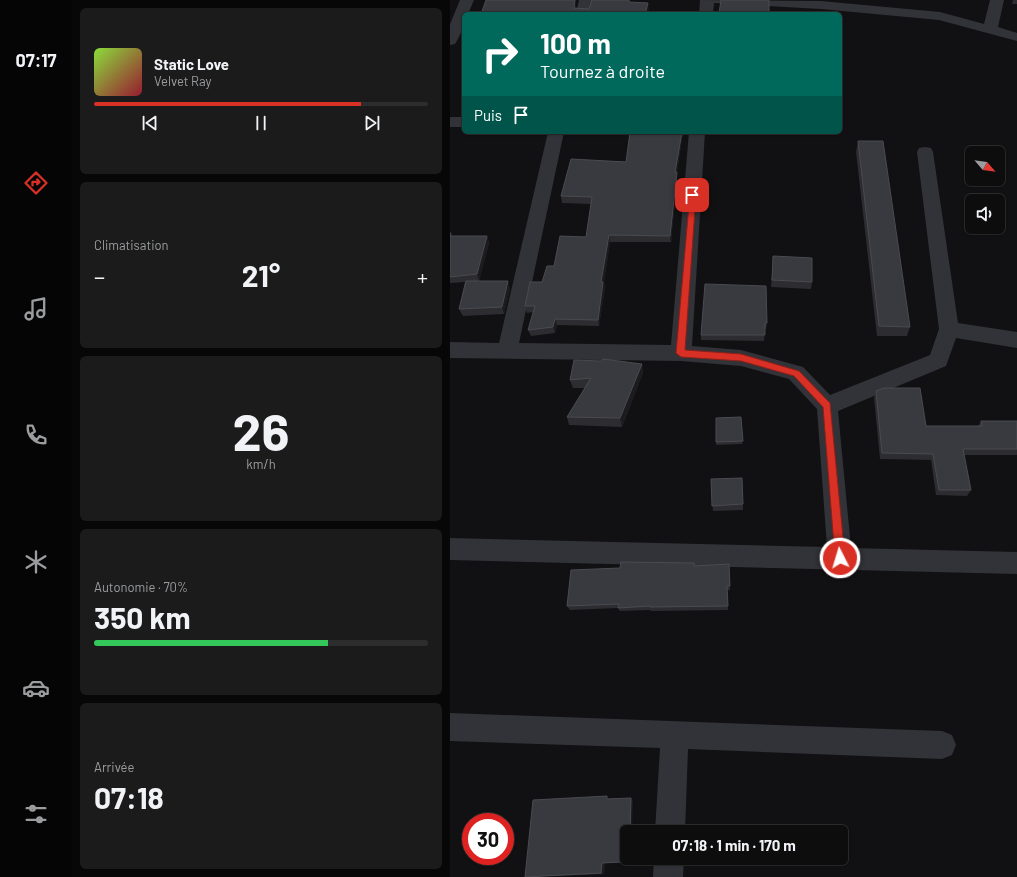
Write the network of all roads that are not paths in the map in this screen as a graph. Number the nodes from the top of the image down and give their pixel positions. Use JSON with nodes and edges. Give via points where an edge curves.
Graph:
{"nodes":[{"id":1,"x":467,"y":0,"type":"edge"},
{"id":2,"x":586,"y":0,"type":"edge"},
{"id":3,"x":707,"y":0,"type":"edge"},
{"id":4,"x":718,"y":0,"type":"edge"},
{"id":5,"x":937,"y":0,"type":"edge"},
{"id":6,"x":997,"y":0,"type":"edge"},
{"id":7,"x":821,"y":3,"type":"edge"},
{"id":8,"x":462,"y":12,"type":"edge"},
{"id":9,"x":462,"y":12,"type":"edge"},
{"id":10,"x":583,"y":12,"type":"edge"},
{"id":11,"x":706,"y":12,"type":"edge"},
{"id":12,"x":940,"y":16,"type":"junction"},
{"id":13,"x":990,"y":29,"type":"junction"},
{"id":14,"x":1017,"y":37,"type":"edge"},
{"id":15,"x":450,"y":41,"type":"edge"},
{"id":16,"x":450,"y":122,"type":"edge"},
{"id":17,"x":462,"y":122,"type":"edge"},
{"id":18,"x":556,"y":134,"type":"edge"},
{"id":19,"x":697,"y":134,"type":"edge"},
{"id":20,"x":925,"y":152,"type":"dead end"},
{"id":21,"x":950,"y":329,"type":"junction"},
{"id":22,"x":1017,"y":340,"type":"edge"},
{"id":23,"x":450,"y":350,"type":"edge"},
{"id":24,"x":507,"y":351,"type":"junction"},
{"id":25,"x":681,"y":353,"type":"junction"},
{"id":26,"x":827,"y":406,"type":"junction"},
{"id":27,"x":450,"y":549,"type":"edge"},
{"id":28,"x":840,"y":558,"type":"junction"},
{"id":29,"x":1017,"y":563,"type":"edge"},
{"id":30,"x":450,"y":727,"type":"edge"},
{"id":31,"x":675,"y":736,"type":"junction"},
{"id":32,"x":942,"y":745,"type":"dead end"},
{"id":33,"x":670,"y":825,"type":"edge"},
{"id":34,"x":669,"y":865,"type":"edge"},
{"id":35,"x":668,"y":877,"type":"edge"}],
"edges":[{"from":1,"to":8,"type":"street"},
{"from":2,"to":10,"type":"street"},
{"from":3,"to":11,"type":"street"},
{"from":4,"to":7,"type":"street"},
{"from":5,"to":12,"type":"street"},
{"from":6,"to":13,"type":"street"},
{"from":7,"to":12,"type":"street"},
{"from":9,"to":15,"type":"street"},
{"from":12,"to":13,"type":"street"},
{"from":13,"to":14,"type":"street"},
{"from":16,"to":17,"type":"street"},
{"from":18,"to":24,"type":"street"},
{"from":19,"to":25,"type":"street"},
{"from":20,"to":21,"type":"street"},
{"from":21,"to":22,"type":"street"},
{"from":21,"to":26,"type":"street","via":[[939,360]]},
{"from":23,"to":24,"type":"street"},
{"from":24,"to":25,"type":"street"},
{"from":25,"to":26,"type":"street","via":[[741,358],[796,373]]},
{"from":26,"to":28,"type":"street"},
{"from":27,"to":28,"type":"street"},
{"from":28,"to":29,"type":"street"},
{"from":30,"to":31,"type":"street"},
{"from":31,"to":32,"type":"street"},
{"from":31,"to":33,"type":"street"},
{"from":34,"to":35,"type":"street"}]}
